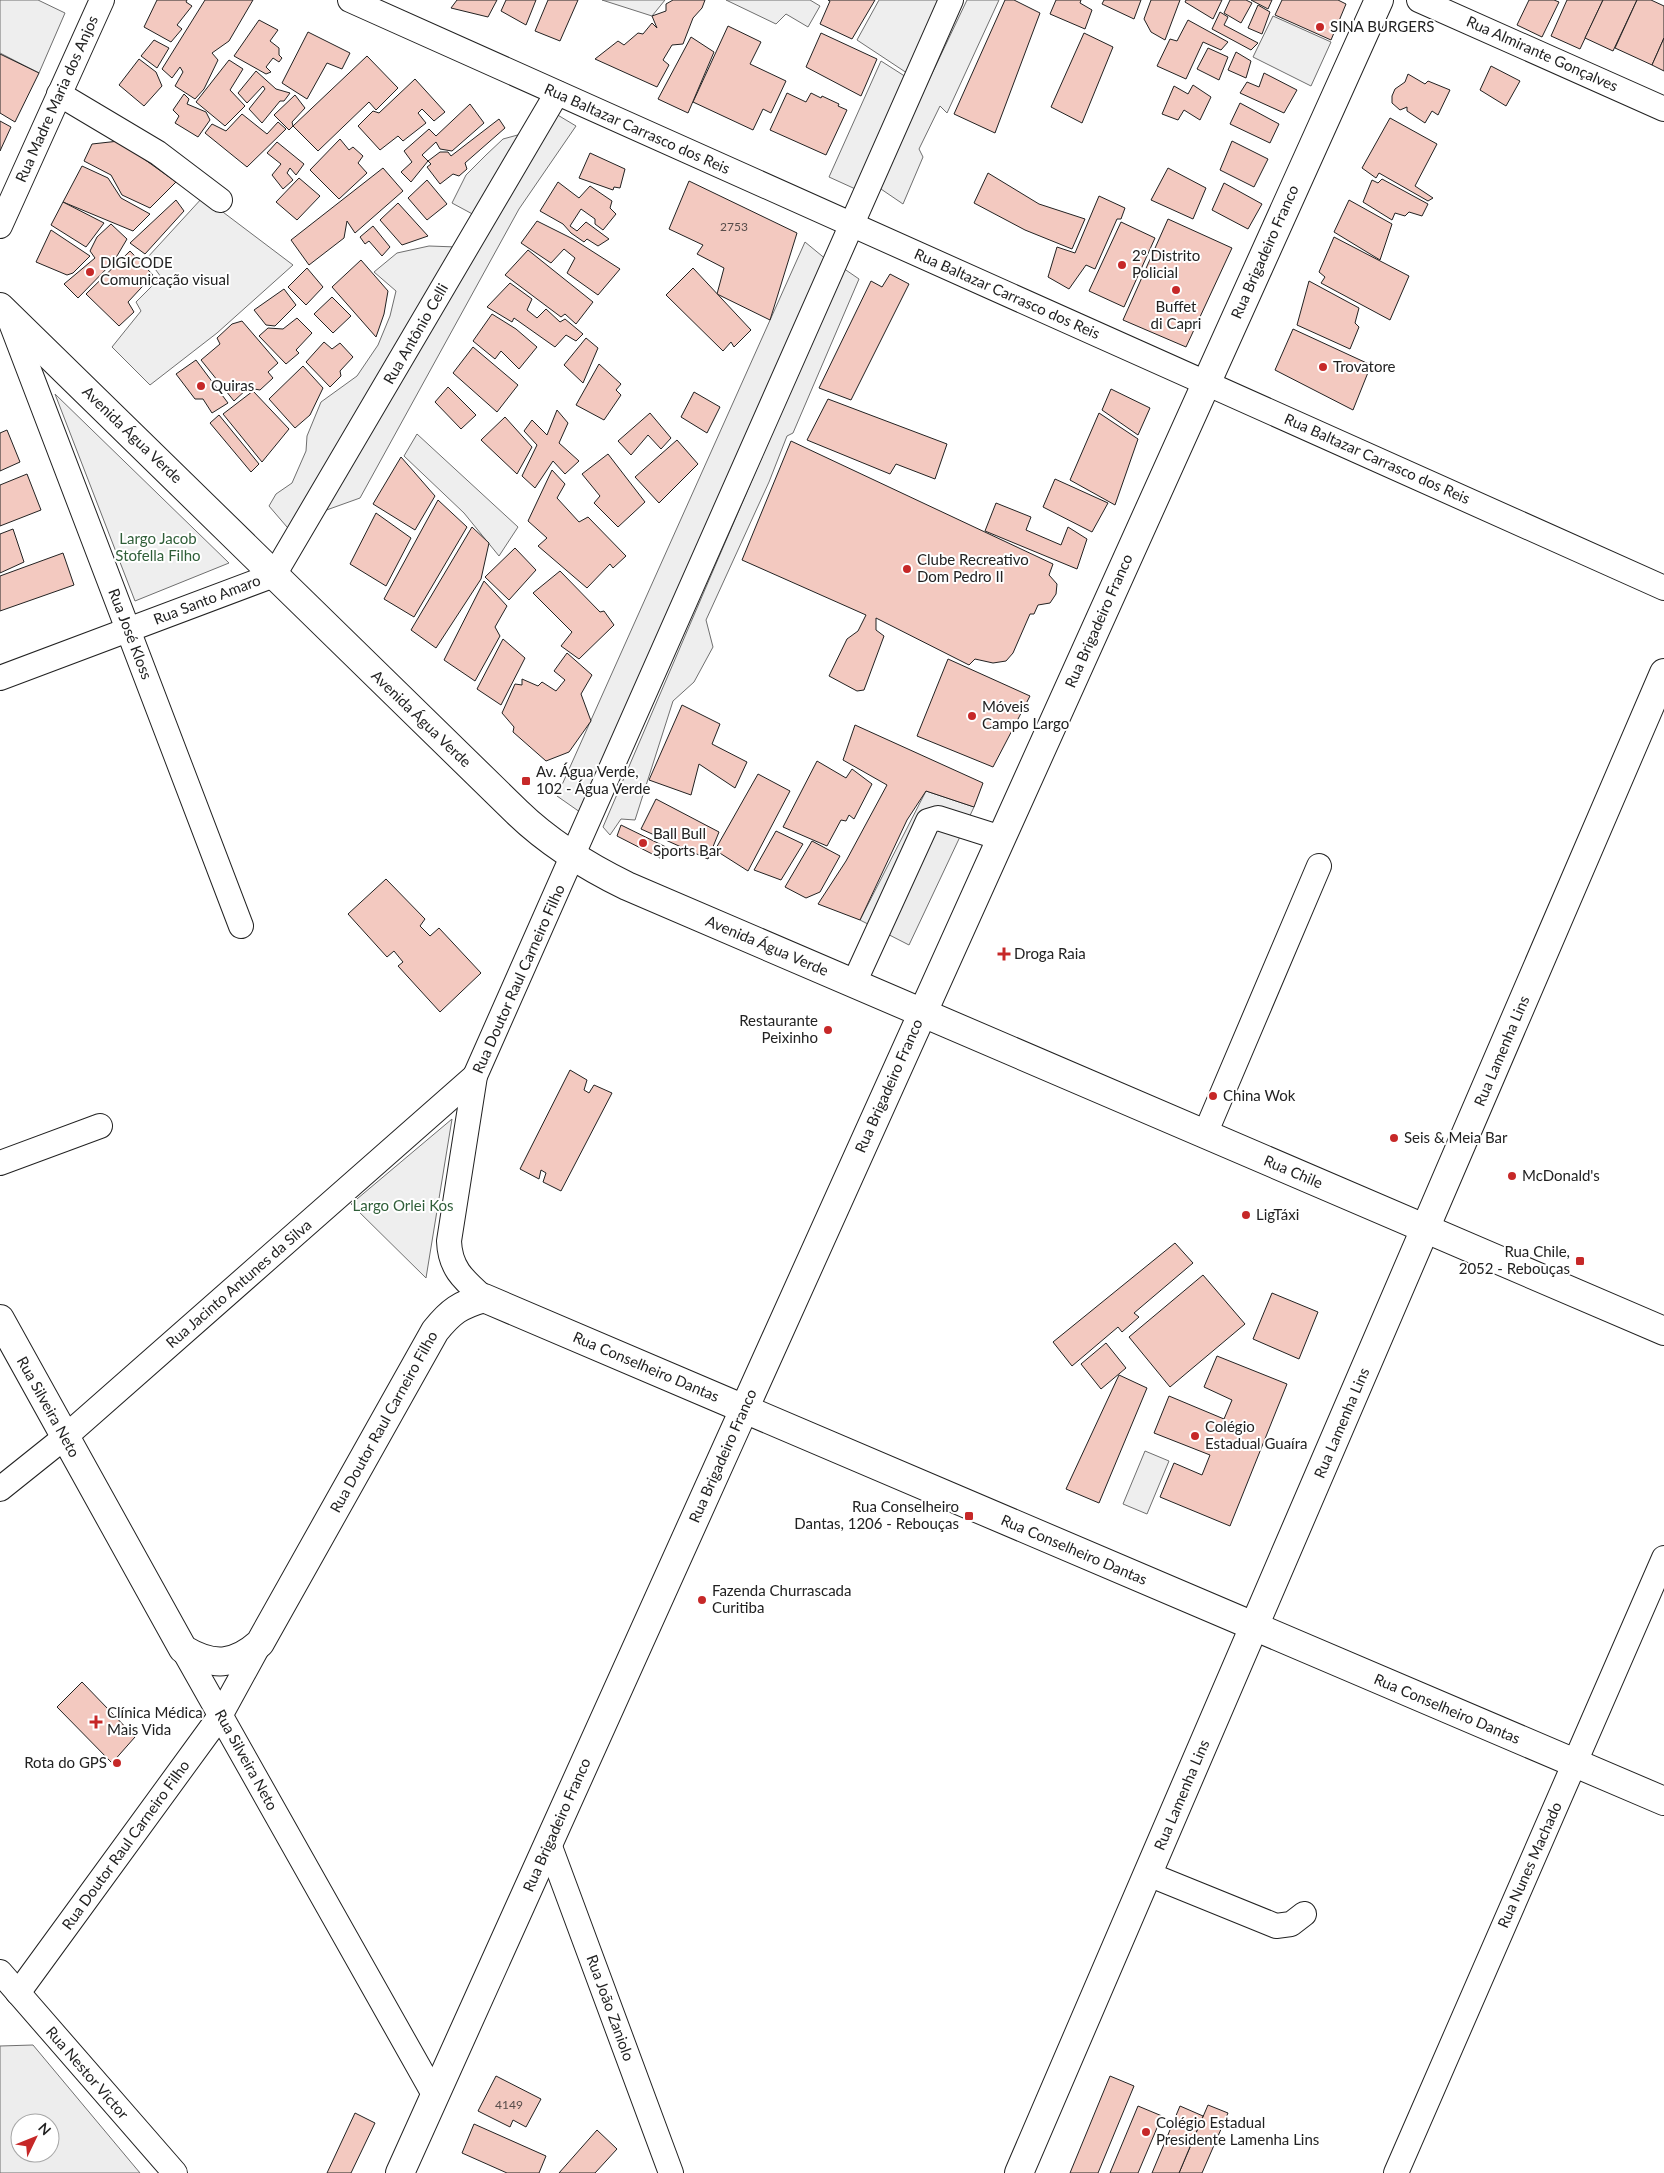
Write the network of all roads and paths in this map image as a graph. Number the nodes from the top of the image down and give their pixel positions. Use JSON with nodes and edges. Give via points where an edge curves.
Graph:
{"nodes":[{"id":1,"x":102,"y":0,"type":"edge"},
{"id":2,"x":350,"y":0,"type":"edge"},
{"id":3,"x":951,"y":0,"type":"edge"},
{"id":4,"x":1379,"y":0,"type":"edge"},
{"id":5,"x":1419,"y":0,"type":"edge"},
{"id":6,"x":557,"y":93,"type":"junction"},
{"id":7,"x":59,"y":94,"type":"junction"},
{"id":8,"x":1664,"y":109,"type":"edge"},
{"id":9,"x":220,"y":200,"type":"dead end"},
{"id":10,"x":852,"y":224,"type":"junction"},
{"id":11,"x":0,"y":226,"type":"edge"},
{"id":12,"x":4,"y":310,"type":"edge"},
{"id":13,"x":1206,"y":383,"type":"junction"},
{"id":14,"x":274,"y":575,"type":"junction"},
{"id":15,"x":1664,"y":588,"type":"edge"},
{"id":16,"x":128,"y":630,"type":"junction"},
{"id":17,"x":1664,"y":673,"type":"edge"},
{"id":18,"x":0,"y":678,"type":"edge"},
{"id":19,"x":1002,"y":838,"type":"junction"},
{"id":20,"x":572,"y":857,"type":"junction"},
{"id":21,"x":1319,"y":866,"type":"dead end"},
{"id":22,"x":241,"y":926,"type":"dead end"},
{"id":23,"x":854,"y":983,"type":"junction"},
{"id":24,"x":923,"y":1013,"type":"junction"},
{"id":25,"x":475,"y":1076,"type":"junction"},
{"id":26,"x":100,"y":1126,"type":"dead end"},
{"id":27,"x":1205,"y":1134,"type":"junction"},
{"id":28,"x":0,"y":1163,"type":"edge"},
{"id":29,"x":1425,"y":1228,"type":"junction"},
{"id":30,"x":484,"y":1298,"type":"junction"},
{"id":31,"x":0,"y":1319,"type":"edge"},
{"id":32,"x":1664,"y":1331,"type":"edge"},
{"id":33,"x":744,"y":1409,"type":"junction"},
{"id":34,"x":65,"y":1437,"type":"junction"},
{"id":35,"x":0,"y":1489,"type":"edge"},
{"id":36,"x":1664,"y":1558,"type":"edge"},
{"id":37,"x":1254,"y":1626,"type":"junction"},
{"id":38,"x":260,"y":1643,"type":"junction"},
{"id":39,"x":183,"y":1649,"type":"junction"},
{"id":40,"x":220,"y":1716,"type":"junction"},
{"id":41,"x":1574,"y":1763,"type":"junction"},
{"id":42,"x":1664,"y":1801,"type":"edge"},
{"id":43,"x":549,"y":1844,"type":"junction"},
{"id":44,"x":1148,"y":1874,"type":"junction"},
{"id":45,"x":1304,"y":1914,"type":"dead end"},
{"id":46,"x":0,"y":1972,"type":"edge"},
{"id":47,"x":9,"y":1996,"type":"edge"},
{"id":48,"x":435,"y":2096,"type":"junction"},
{"id":49,"x":175,"y":2173,"type":"edge"},
{"id":50,"x":400,"y":2173,"type":"edge"},
{"id":51,"x":671,"y":2173,"type":"edge"},
{"id":52,"x":1019,"y":2173,"type":"edge"},
{"id":53,"x":1396,"y":2173,"type":"edge"}],
"edges":[{"from":1,"to":7,"type":"street","name":"Rua Madre Maria dos Anjos"},
{"from":2,"to":6,"type":"street","name":"Rua Baltazar Carrasco dos Reis"},
{"from":3,"to":10,"type":"street","name":"Rua Doutor Raul Carneiro Filho"},
{"from":4,"to":13,"type":"main road","name":"Rua Brigadeiro Franco"},
{"from":5,"to":8,"type":"street","name":"Rua Almirante Gonçalves"},
{"from":6,"to":10,"type":"street","name":"Rua Baltazar Carrasco dos Reis"},
{"from":6,"to":14,"type":"street","name":"Rua Antônio Celli"},
{"from":7,"to":9,"type":"street","via":[[158,153]]},
{"from":7,"to":11,"type":"street","name":"Rua Madre Maria dos Anjos"},
{"from":10,"to":13,"type":"street","name":"Rua Baltazar Carrasco dos Reis"},
{"from":10,"to":20,"type":"street","name":"Rua Doutor Raul Carneiro Filho"},
{"from":12,"to":14,"type":"main road","name":"Avenida Água Verde"},
{"from":12,"to":16,"type":"street","name":"Rua José Kloss"},
{"from":13,"to":15,"type":"street","name":"Rua Baltazar Carrasco dos Reis"},
{"from":13,"to":19,"type":"main road","name":"Rua Brigadeiro Franco"},
{"from":14,"to":16,"type":"street","name":"Rua Santo Amaro"},
{"from":14,"to":20,"type":"main road","name":"Avenida Água Verde","via":[[522,818]]},
{"from":16,"to":18,"type":"street","name":"Rua Santo Amaro"},
{"from":16,"to":22,"type":"street","name":"Rua José Kloss"},
{"from":17,"to":29,"type":"main road","name":"Rua Lamenha Lins"},
{"from":19,"to":23,"type":"street","via":[[938,818],[928,821]]},
{"from":19,"to":24,"type":"main road","name":"Rua Brigadeiro Franco"},
{"from":20,"to":23,"type":"main road","name":"Avenida Água Verde","via":[[627,886]]},
{"from":20,"to":25,"type":"street","name":"Rua Doutor Raul Carneiro Filho"},
{"from":21,"to":27,"type":"street"},
{"from":23,"to":24,"type":"main road","name":"Avenida Água Verde"},
{"from":24,"to":27,"type":"main road","name":"Rua Chile"},
{"from":24,"to":33,"type":"main road","name":"Rua Brigadeiro Franco"},
{"from":25,"to":30,"type":"street","name":"Rua Doutor Raul Carneiro Filho","via":[[449,1256],[456,1270]]},
{"from":25,"to":34,"type":"street","name":"Rua Jacinto Antunes da Silva"},
{"from":26,"to":28,"type":"street"},
{"from":27,"to":29,"type":"main road","name":"Rua Chile"},
{"from":29,"to":32,"type":"main road","name":"Rua Chile"},
{"from":29,"to":37,"type":"main road","name":"Rua Lamenha Lins"},
{"from":30,"to":33,"type":"main road","name":"Rua Conselheiro Dantas"},
{"from":30,"to":38,"type":"main road","name":"Rua Doutor Raul Carneiro Filho","via":[[463,1304],[448,1314],[435,1330]]},
{"from":31,"to":34,"type":"main road","name":"Rua Silveira Neto"},
{"from":33,"to":37,"type":"main road","name":"Rua Conselheiro Dantas"},
{"from":33,"to":43,"type":"main road","name":"Rua Brigadeiro Franco"},
{"from":34,"to":35,"type":"street","name":"Rua Jacinto Antunes da Silva"},
{"from":34,"to":39,"type":"main road","name":"Rua Silveira Neto"},
{"from":36,"to":41,"type":"street","name":"Rua Nunes Machado"},
{"from":37,"to":41,"type":"main road","name":"Rua Conselheiro Dantas"},
{"from":37,"to":44,"type":"main road","name":"Rua Lamenha Lins"},
{"from":38,"to":39,"type":"main road","name":"Rua Doutor Raul Carneiro Filho","via":[[231,1661],[214,1662],[198,1658]]},
{"from":38,"to":40,"type":"street","name":"Rua Doutor Raul Carneiro Filho"},
{"from":39,"to":40,"type":"street","name":"Rua Silveira Neto"},
{"from":40,"to":47,"type":"street","name":"Rua Doutor Raul Carneiro Filho"},
{"from":40,"to":48,"type":"street","name":"Rua Silveira Neto"},
{"from":41,"to":42,"type":"main road","name":"Rua Conselheiro Dantas"},
{"from":41,"to":53,"type":"street","name":"Rua Nunes Machado"},
{"from":43,"to":48,"type":"main road","name":"Rua Brigadeiro Franco"},
{"from":43,"to":51,"type":"street","name":"Rua João Zaniolo"},
{"from":44,"to":45,"type":"street","via":[[1276,1926],[1291,1924]]},
{"from":44,"to":52,"type":"main road","name":"Rua Lamenha Lins"},
{"from":46,"to":47,"type":"street","name":"Rua Nestor Victor"},
{"from":47,"to":49,"type":"street","name":"Rua Nestor Victor"},
{"from":48,"to":50,"type":"main road","name":"Rua Brigadeiro Franco"}]}
